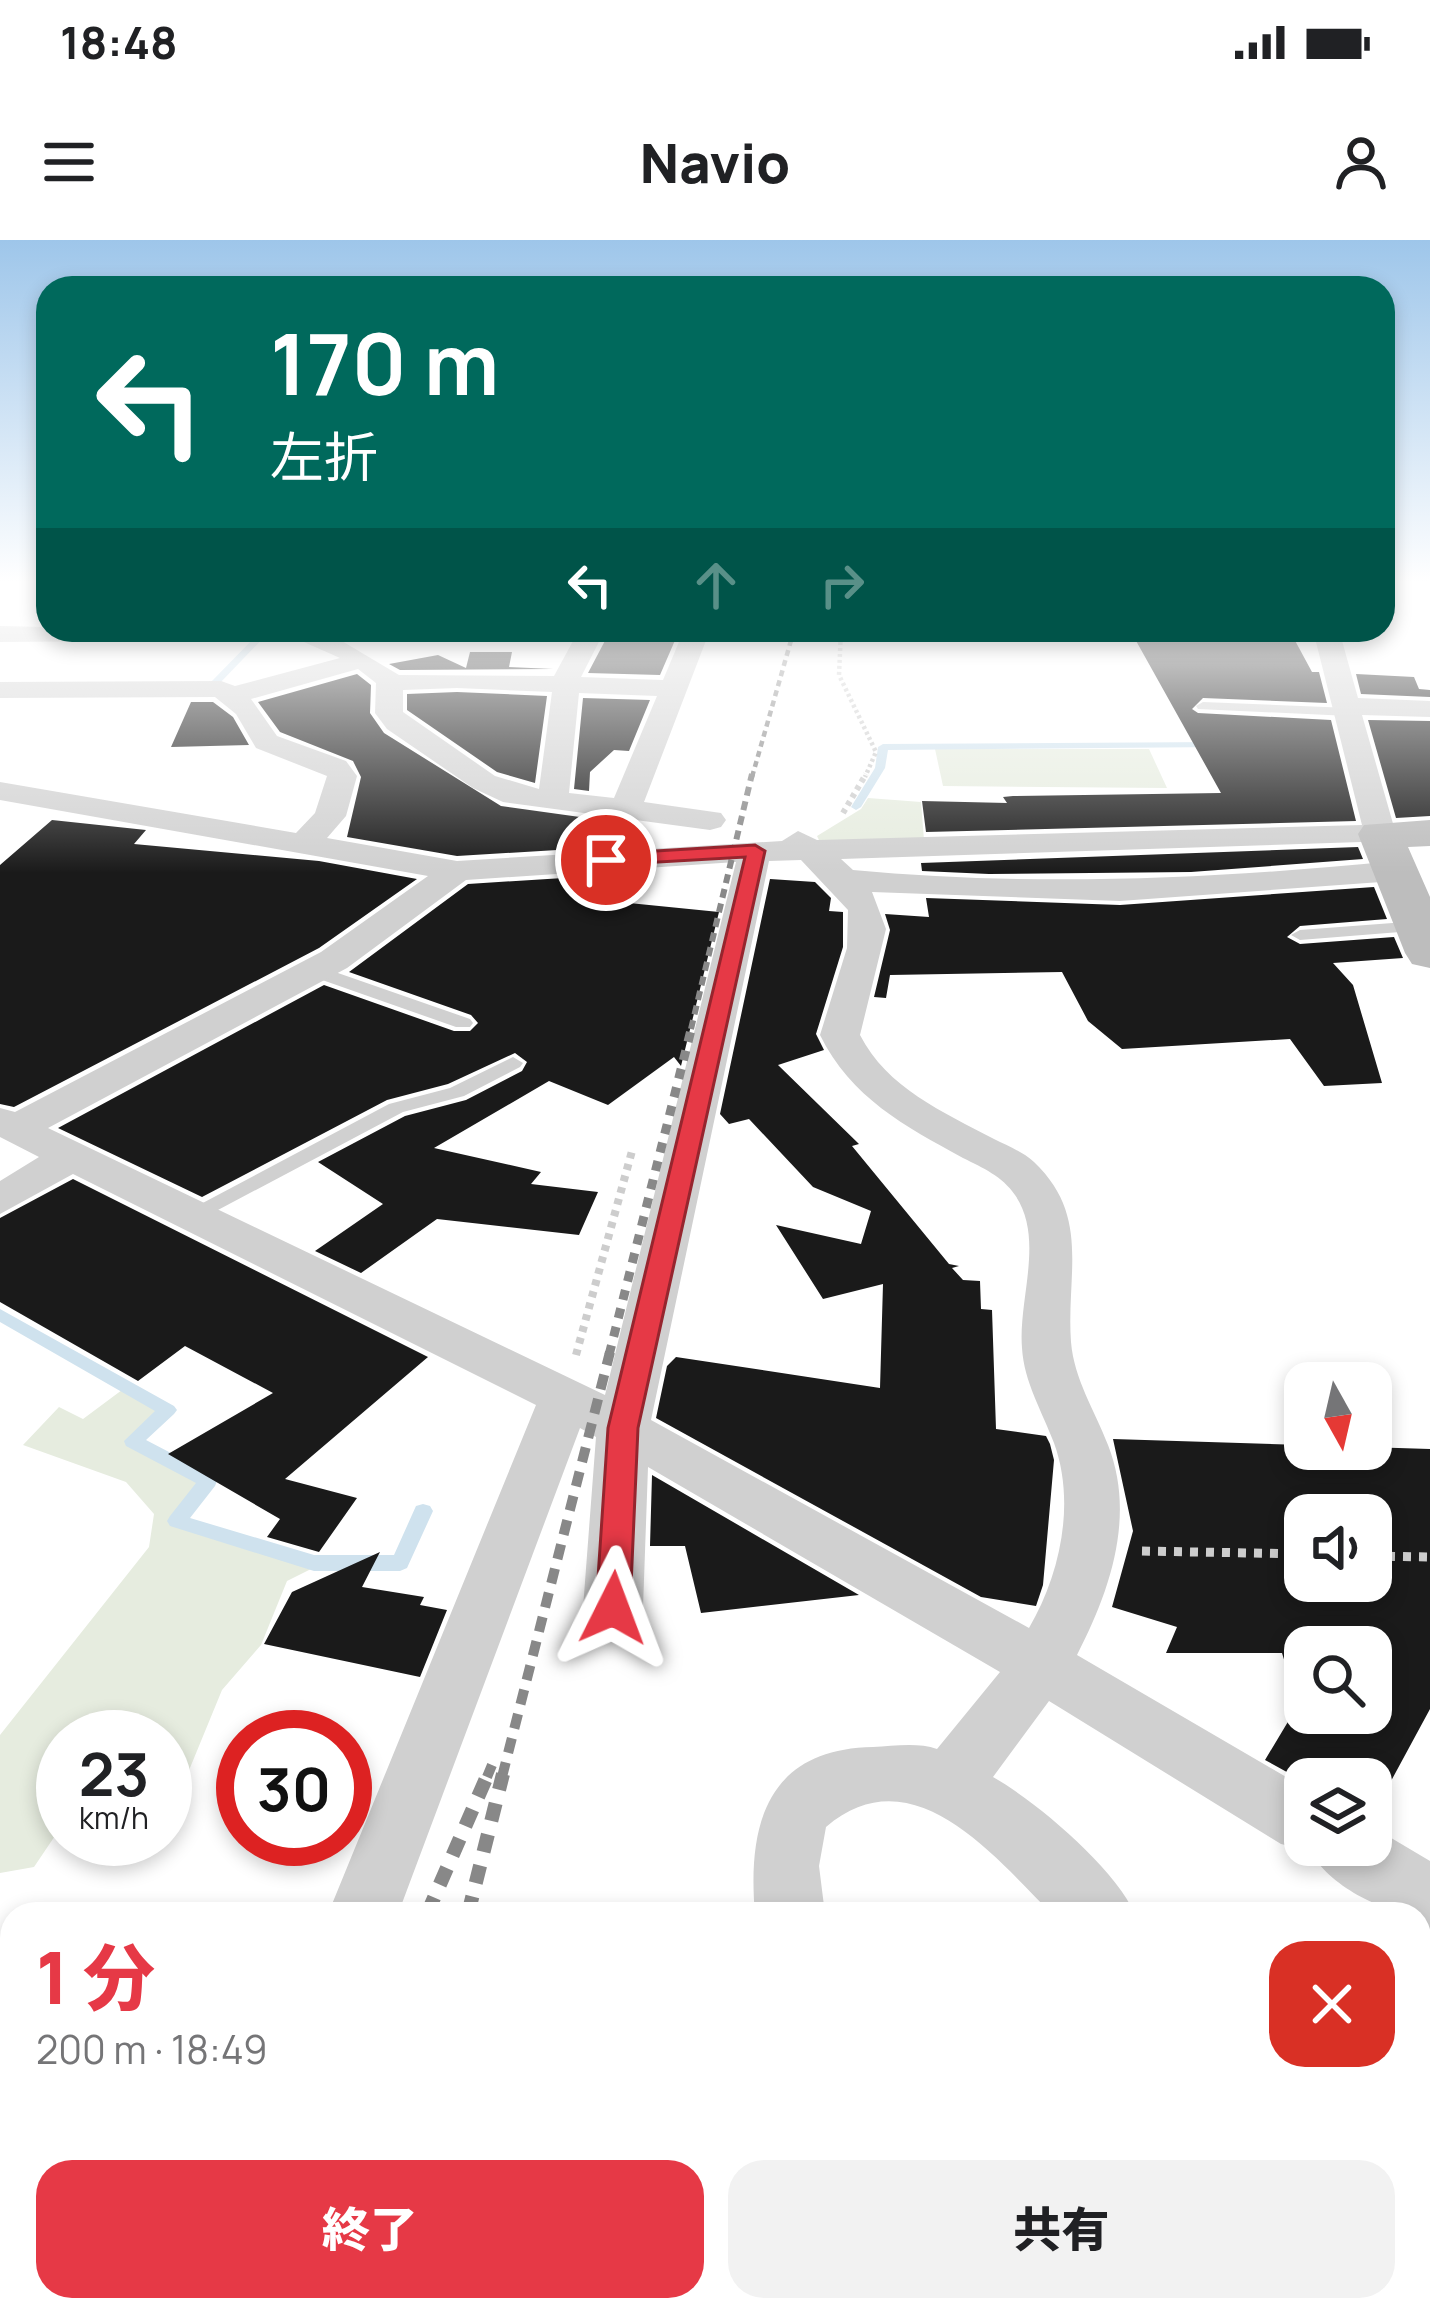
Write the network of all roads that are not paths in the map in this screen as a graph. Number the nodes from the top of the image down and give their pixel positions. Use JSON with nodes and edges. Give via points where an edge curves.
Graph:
{"nodes":[{"id":1,"x":226,"y":678,"type":"edge"},
{"id":2,"x":232,"y":678,"type":"edge"},
{"id":3,"x":284,"y":678,"type":"edge"},
{"id":4,"x":383,"y":678,"type":"edge"},
{"id":5,"x":568,"y":678,"type":"edge"},
{"id":6,"x":677,"y":678,"type":"edge"},
{"id":7,"x":1340,"y":678,"type":"edge"},
{"id":8,"x":389,"y":683,"type":"junction"},
{"id":9,"x":567,"y":683,"type":"junction"},
{"id":10,"x":673,"y":688,"type":"junction"},
{"id":11,"x":0,"y":690,"type":"edge"},
{"id":12,"x":217,"y":692,"type":"junction"},
{"id":13,"x":1203,"y":706,"type":"dead end"},
{"id":14,"x":1349,"y":709,"type":"junction"},
{"id":15,"x":1430,"y":710,"type":"edge"},
{"id":16,"x":0,"y":791,"type":"edge"},
{"id":17,"x":553,"y":801,"type":"junction"},
{"id":18,"x":619,"y":809,"type":"junction"},
{"id":19,"x":710,"y":820,"type":"dead end"},
{"id":20,"x":1430,"y":833,"type":"edge"},
{"id":21,"x":303,"y":845,"type":"junction"},
{"id":22,"x":793,"y":850,"type":"junction"},
{"id":23,"x":1388,"y":852,"type":"junction"},
{"id":24,"x":606,"y":860,"type":"junction"},
{"id":25,"x":457,"y":871,"type":"junction"},
{"id":26,"x":1300,"y":935,"type":"dead end"},
{"id":27,"x":1424,"y":940,"type":"edge"},
{"id":28,"x":315,"y":971,"type":"junction"},
{"id":29,"x":463,"y":1023,"type":"dead end"},
{"id":30,"x":513,"y":1063,"type":"dead end"},
{"id":31,"x":8,"y":1125,"type":"edge"},
{"id":32,"x":75,"y":1154,"type":"junction"},
{"id":33,"x":0,"y":1200,"type":"edge"},
{"id":34,"x":194,"y":1214,"type":"junction"},
{"id":35,"x":565,"y":1398,"type":"junction"},
{"id":36,"x":623,"y":1428,"type":"junction"},
{"id":37,"x":613,"y":1608,"type":"dead end"},
{"id":38,"x":1043,"y":1666,"type":"junction"},
{"id":39,"x":947,"y":1785,"type":"junction"},
{"id":40,"x":1284,"y":1810,"type":"edge"},
{"id":41,"x":1377,"y":1866,"type":"edge"},
{"id":42,"x":1430,"y":1898,"type":"edge"},
{"id":43,"x":368,"y":1902,"type":"edge"},
{"id":44,"x":789,"y":1902,"type":"edge"},
{"id":45,"x":1088,"y":1902,"type":"edge"}],
"edges":[{"from":1,"to":12,"type":"street"},
{"from":2,"to":12,"type":"street"},
{"from":3,"to":12,"type":"street"},
{"from":4,"to":8,"type":"street"},
{"from":5,"to":9,"type":"street"},
{"from":6,"to":10,"type":"street"},
{"from":7,"to":14,"type":"street"},
{"from":8,"to":9,"type":"street"},
{"from":8,"to":17,"type":"street","via":[[397,723],[484,782]]},
{"from":9,"to":10,"type":"street"},
{"from":9,"to":17,"type":"street"},
{"from":10,"to":18,"type":"street"},
{"from":11,"to":12,"type":"street"},
{"from":12,"to":21,"type":"street","via":[[259,724],[266,742],[342,776],[330,816]]},
{"from":13,"to":14,"type":"lane"},
{"from":14,"to":15,"type":"street"},
{"from":14,"to":23,"type":"street"},
{"from":16,"to":21,"type":"street"},
{"from":17,"to":18,"type":"street"},
{"from":18,"to":19,"type":"street"},
{"from":18,"to":24,"type":"street"},
{"from":20,"to":23,"type":"main road"},
{"from":21,"to":25,"type":"street"},
{"from":22,"to":23,"type":"street"},
{"from":22,"to":23,"type":"street","via":[[972,892],[1108,896]]},
{"from":22,"to":24,"type":"street"},
{"from":22,"to":36,"type":"street"},
{"from":22,"to":38,"type":"street","via":[[870,921],[872,940],[840,1035],[851,1063],[894,1101],[1018,1170],[1053,1223],[1046,1344],[1088,1467],[1087,1550],[1085,1573]]},
{"from":23,"to":27,"type":"main road"},
{"from":24,"to":25,"type":"street"},
{"from":25,"to":28,"type":"street"},
{"from":26,"to":27,"type":"lane"},
{"from":28,"to":29,"type":"lane"},
{"from":28,"to":31,"type":"street"},
{"from":30,"to":34,"type":"lane","via":[[457,1092],[396,1108]]},
{"from":31,"to":32,"type":"street"},
{"from":32,"to":33,"type":"street"},
{"from":32,"to":34,"type":"street"},
{"from":34,"to":35,"type":"street"},
{"from":35,"to":36,"type":"street"},
{"from":35,"to":43,"type":"street"},
{"from":36,"to":37,"type":"street"},
{"from":36,"to":38,"type":"street"},
{"from":38,"to":39,"type":"street"},
{"from":38,"to":40,"type":"street"},
{"from":39,"to":44,"type":"street","via":[[928,1774],[839,1776],[795,1812],[785,1866]]},
{"from":39,"to":45,"type":"street","via":[[1027,1843]]},
{"from":41,"to":42,"type":"street"}]}
